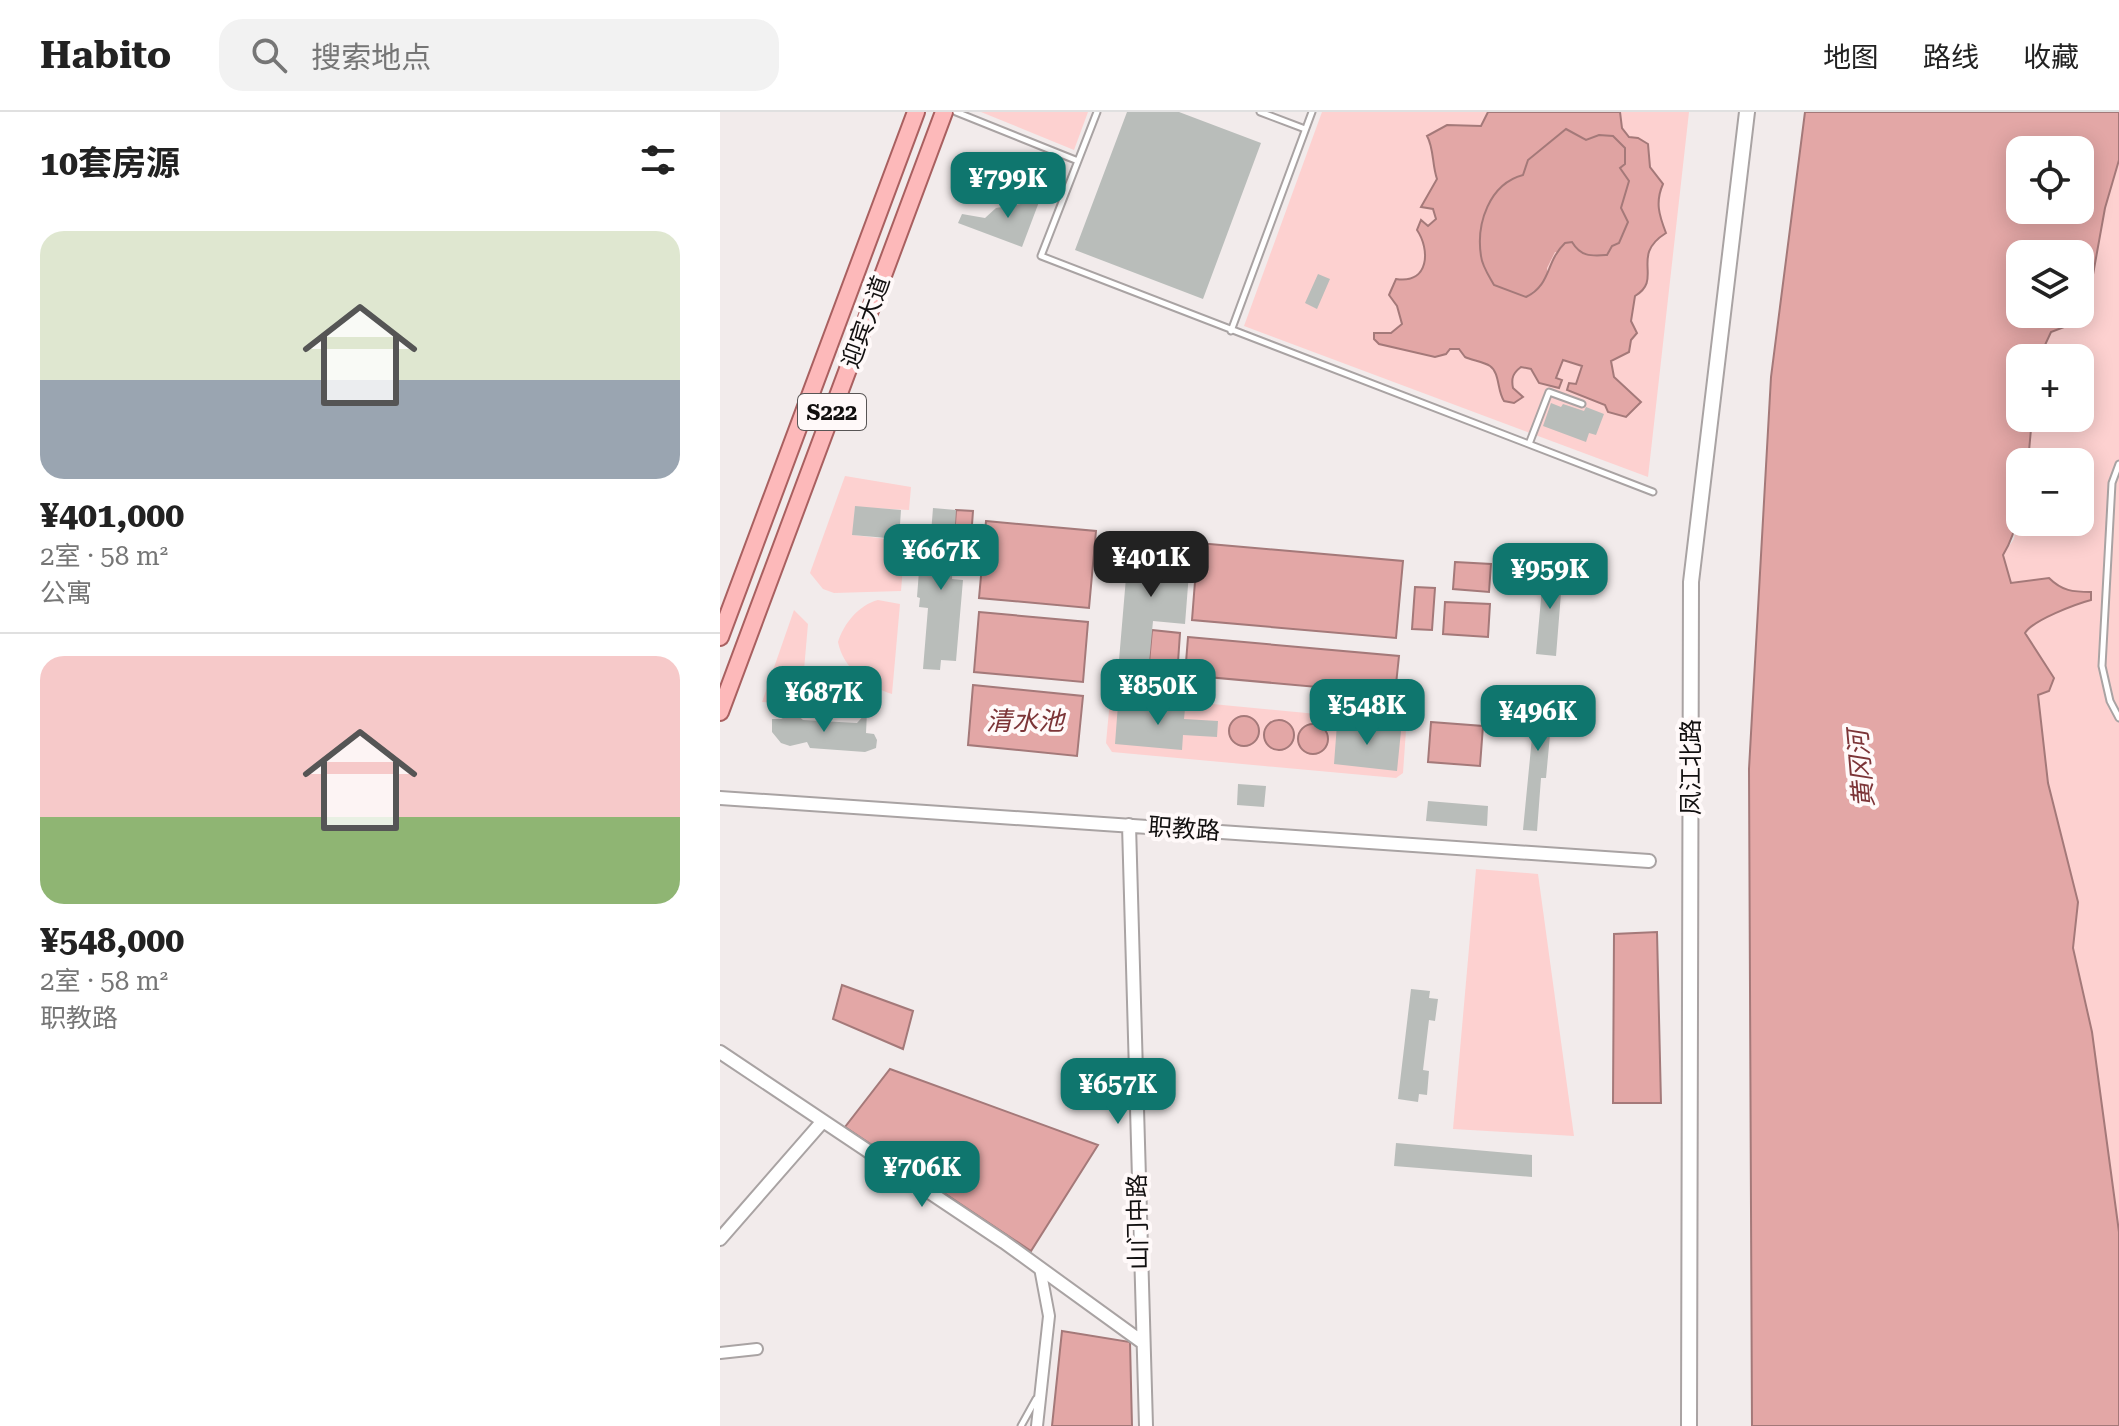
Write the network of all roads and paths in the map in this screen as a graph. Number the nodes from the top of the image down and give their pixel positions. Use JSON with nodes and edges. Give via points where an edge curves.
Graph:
{"nodes":[{"id":1,"x":916,"y":112,"type":"edge"},
{"id":2,"x":944,"y":112,"type":"edge"},
{"id":3,"x":956,"y":112,"type":"edge"},
{"id":4,"x":1097,"y":112,"type":"edge"},
{"id":5,"x":1260,"y":112,"type":"edge"},
{"id":6,"x":1312,"y":112,"type":"edge"},
{"id":7,"x":1747,"y":112,"type":"edge"},
{"id":8,"x":1305,"y":129,"type":"junction"},
{"id":9,"x":900,"y":154,"type":"junction"},
{"id":10,"x":1078,"y":161,"type":"junction"},
{"id":11,"x":925,"y":164,"type":"junction"},
{"id":12,"x":1231,"y":331,"type":"junction"},
{"id":13,"x":1582,"y":404,"type":"dead end"},
{"id":14,"x":1529,"y":444,"type":"junction"},
{"id":15,"x":2119,"y":464,"type":"edge"},
{"id":16,"x":1653,"y":492,"type":"dead end"},
{"id":17,"x":720,"y":637,"type":"edge"},
{"id":18,"x":720,"y":712,"type":"edge"},
{"id":19,"x":2119,"y":718,"type":"edge"},
{"id":20,"x":720,"y":798,"type":"edge"},
{"id":21,"x":1129,"y":825,"type":"junction"},
{"id":22,"x":1649,"y":861,"type":"dead end"},
{"id":23,"x":720,"y":1052,"type":"edge"},
{"id":24,"x":823,"y":1121,"type":"junction"},
{"id":25,"x":720,"y":1239,"type":"edge"},
{"id":26,"x":1040,"y":1268,"type":"junction"},
{"id":27,"x":1142,"y":1342,"type":"junction"},
{"id":28,"x":757,"y":1349,"type":"dead end"},
{"id":29,"x":720,"y":1353,"type":"edge"},
{"id":30,"x":1041,"y":1392,"type":"junction"},
{"id":31,"x":1021,"y":1426,"type":"edge"},
{"id":32,"x":1037,"y":1426,"type":"edge"},
{"id":33,"x":1146,"y":1426,"type":"edge"},
{"id":34,"x":1689,"y":1426,"type":"edge"}],
"edges":[{"from":1,"to":9,"type":"main road","name":"迎宾大道","number":"S222"},
{"from":2,"to":11,"type":"main road","name":"迎宾大道","number":"S222"},
{"from":3,"to":10,"type":"lane"},
{"from":4,"to":10,"type":"lane"},
{"from":5,"to":8,"type":"lane"},
{"from":6,"to":8,"type":"lane"},
{"from":7,"to":34,"type":"main road","name":"凤江北路","via":[[1691,582]]},
{"from":8,"to":12,"type":"lane"},
{"from":9,"to":11,"type":"main road"},
{"from":9,"to":17,"type":"main road","name":"迎宾大道","number":"S222"},
{"from":10,"to":12,"type":"lane","via":[[1041,256]]},
{"from":11,"to":18,"type":"main road","name":"迎宾大道","number":"S222"},
{"from":12,"to":14,"type":"lane"},
{"from":13,"to":14,"type":"lane","via":[[1549,392]]},
{"from":14,"to":16,"type":"lane"},
{"from":15,"to":19,"type":"lane","via":[[2112,483],[2102,666]]},
{"from":20,"to":21,"type":"street","name":"职教路"},
{"from":21,"to":22,"type":"street","name":"职教路"},
{"from":21,"to":27,"type":"street","name":"山门中路"},
{"from":23,"to":24,"type":"street"},
{"from":24,"to":25,"type":"street"},
{"from":24,"to":26,"type":"street"},
{"from":26,"to":27,"type":"street"},
{"from":26,"to":30,"type":"street","via":[[1049,1316]]},
{"from":27,"to":33,"type":"street","name":"山门中路"},
{"from":28,"to":29,"type":"street"},
{"from":30,"to":31,"type":"lane"},
{"from":30,"to":32,"type":"street"}]}
